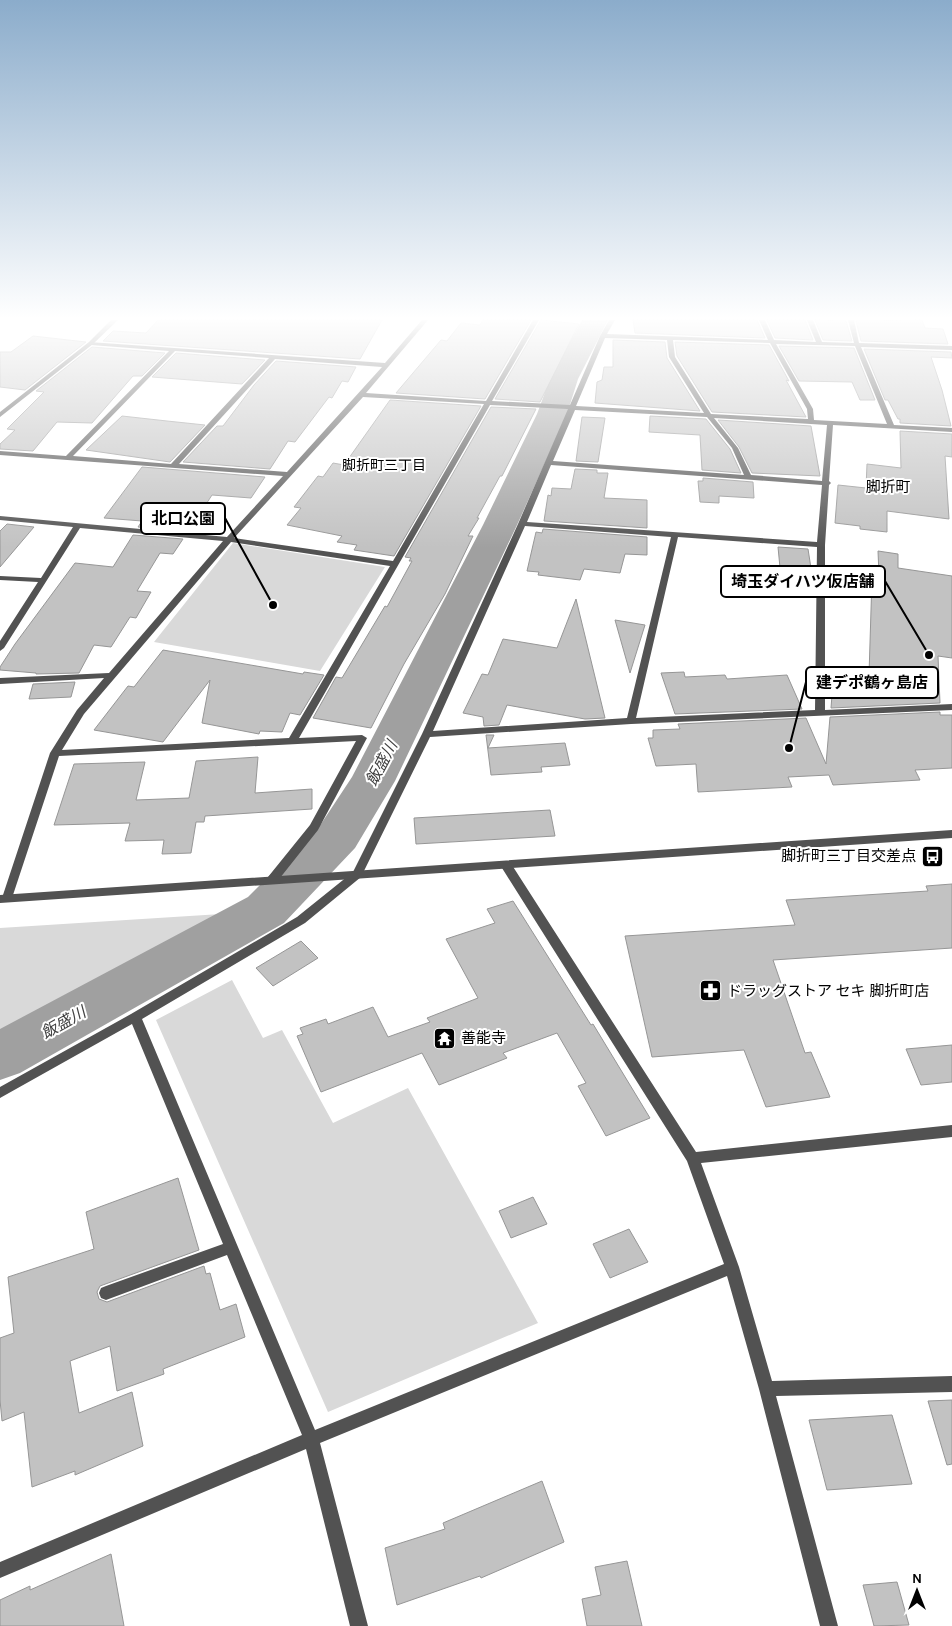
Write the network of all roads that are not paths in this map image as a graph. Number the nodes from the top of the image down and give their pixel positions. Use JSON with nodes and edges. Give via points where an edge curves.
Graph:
{"nodes":[{"id":1,"x":24,"y":396,"type":"edge"},
{"id":2,"x":128,"y":396,"type":"edge"},
{"id":3,"x":237,"y":396,"type":"edge"},
{"id":4,"x":360,"y":396,"type":"edge"},
{"id":5,"x":375,"y":396,"type":"edge"},
{"id":6,"x":492,"y":396,"type":"edge"},
{"id":7,"x":578,"y":396,"type":"edge"},
{"id":8,"x":696,"y":396,"type":"edge"},
{"id":9,"x":803,"y":396,"type":"edge"},
{"id":10,"x":878,"y":396,"type":"edge"},
{"id":11,"x":488,"y":403,"type":"junction"},
{"id":12,"x":573,"y":408,"type":"junction"},
{"id":13,"x":0,"y":415,"type":"edge"},
{"id":14,"x":709,"y":416,"type":"junction"},
{"id":15,"x":811,"y":422,"type":"junction"},
{"id":16,"x":830,"y":423,"type":"junction"},
{"id":17,"x":891,"y":426,"type":"junction"},
{"id":18,"x":952,"y":430,"type":"edge"},
{"id":19,"x":0,"y":453,"type":"edge"},
{"id":20,"x":68,"y":458,"type":"junction"},
{"id":21,"x":548,"y":464,"type":"junction"},
{"id":22,"x":173,"y":466,"type":"junction"},
{"id":23,"x":286,"y":474,"type":"junction"},
{"id":24,"x":748,"y":477,"type":"junction"},
{"id":25,"x":827,"y":483,"type":"junction"},
{"id":26,"x":0,"y":518,"type":"edge"},
{"id":27,"x":522,"y":524,"type":"junction"},
{"id":28,"x":78,"y":525,"type":"junction"},
{"id":29,"x":675,"y":534,"type":"junction"},
{"id":30,"x":229,"y":538,"type":"junction"},
{"id":31,"x":821,"y":544,"type":"junction"},
{"id":32,"x":395,"y":564,"type":"junction"},
{"id":33,"x":0,"y":578,"type":"edge"},
{"id":34,"x":43,"y":580,"type":"junction"},
{"id":35,"x":0,"y":648,"type":"edge"},
{"id":36,"x":113,"y":675,"type":"junction"},
{"id":37,"x":0,"y":681,"type":"edge"},
{"id":38,"x":952,"y":707,"type":"edge"},
{"id":39,"x":820,"y":712,"type":"junction"},
{"id":40,"x":631,"y":721,"type":"junction"},
{"id":41,"x":427,"y":734,"type":"junction"},
{"id":42,"x":292,"y":742,"type":"junction"},
{"id":43,"x":55,"y":753,"type":"junction"},
{"id":44,"x":952,"y":834,"type":"edge"},
{"id":45,"x":506,"y":865,"type":"junction"},
{"id":46,"x":357,"y":874,"type":"junction"},
{"id":47,"x":272,"y":880,"type":"junction"},
{"id":48,"x":3,"y":899,"type":"edge"},
{"id":49,"x":135,"y":1017,"type":"junction"},
{"id":50,"x":0,"y":1093,"type":"edge"},
{"id":51,"x":952,"y":1131,"type":"edge"},
{"id":52,"x":693,"y":1158,"type":"junction"},
{"id":53,"x":232,"y":1247,"type":"junction"},
{"id":54,"x":732,"y":1267,"type":"junction"},
{"id":55,"x":106,"y":1293,"type":"dead end"},
{"id":56,"x":952,"y":1384,"type":"edge"},
{"id":57,"x":767,"y":1389,"type":"junction"},
{"id":58,"x":311,"y":1439,"type":"junction"},
{"id":59,"x":0,"y":1570,"type":"edge"},
{"id":60,"x":359,"y":1626,"type":"edge"},
{"id":61,"x":829,"y":1626,"type":"edge"}],
"edges":[{"from":1,"to":13,"type":"street"},
{"from":2,"to":20,"type":"street"},
{"from":3,"to":22,"type":"street"},
{"from":4,"to":23,"type":"street"},
{"from":5,"to":11,"type":"street"},
{"from":6,"to":11,"type":"street"},
{"from":7,"to":12,"type":"street"},
{"from":8,"to":14,"type":"street"},
{"from":9,"to":15,"type":"street","via":[[810,409]]},
{"from":10,"to":17,"type":"street"},
{"from":11,"to":12,"type":"street"},
{"from":11,"to":32,"type":"street"},
{"from":12,"to":14,"type":"street"},
{"from":12,"to":21,"type":"street"},
{"from":14,"to":15,"type":"street"},
{"from":14,"to":24,"type":"street","via":[[735,448]]},
{"from":15,"to":16,"type":"street"},
{"from":16,"to":17,"type":"street"},
{"from":16,"to":25,"type":"street"},
{"from":17,"to":18,"type":"street"},
{"from":19,"to":20,"type":"street"},
{"from":20,"to":22,"type":"street"},
{"from":21,"to":24,"type":"street"},
{"from":21,"to":27,"type":"street"},
{"from":22,"to":23,"type":"street"},
{"from":23,"to":30,"type":"street"},
{"from":24,"to":25,"type":"street"},
{"from":25,"to":31,"type":"street"},
{"from":26,"to":28,"type":"street"},
{"from":27,"to":29,"type":"street"},
{"from":27,"to":41,"type":"street"},
{"from":28,"to":30,"type":"street"},
{"from":28,"to":34,"type":"street"},
{"from":29,"to":31,"type":"street"},
{"from":29,"to":40,"type":"street"},
{"from":30,"to":32,"type":"street"},
{"from":30,"to":36,"type":"street"},
{"from":31,"to":39,"type":"street"},
{"from":32,"to":42,"type":"street"},
{"from":33,"to":34,"type":"street"},
{"from":34,"to":35,"type":"street"},
{"from":36,"to":37,"type":"street"},
{"from":36,"to":43,"type":"street","via":[[80,712]]},
{"from":38,"to":39,"type":"street"},
{"from":39,"to":40,"type":"street"},
{"from":40,"to":41,"type":"street"},
{"from":41,"to":46,"type":"street"},
{"from":42,"to":43,"type":"street"},
{"from":42,"to":47,"type":"street","via":[[362,738],[314,827]]},
{"from":43,"to":48,"type":"street"},
{"from":44,"to":45,"type":"street"},
{"from":45,"to":46,"type":"street"},
{"from":45,"to":52,"type":"street"},
{"from":46,"to":47,"type":"street"},
{"from":46,"to":49,"type":"street","via":[[301,920]]},
{"from":47,"to":48,"type":"street"},
{"from":49,"to":50,"type":"street"},
{"from":49,"to":53,"type":"street"},
{"from":51,"to":52,"type":"street"},
{"from":52,"to":54,"type":"street"},
{"from":53,"to":55,"type":"street"},
{"from":53,"to":58,"type":"street"},
{"from":54,"to":57,"type":"street"},
{"from":54,"to":58,"type":"street"},
{"from":56,"to":57,"type":"street"},
{"from":57,"to":61,"type":"street"},
{"from":58,"to":59,"type":"street"},
{"from":58,"to":60,"type":"street"}]}
